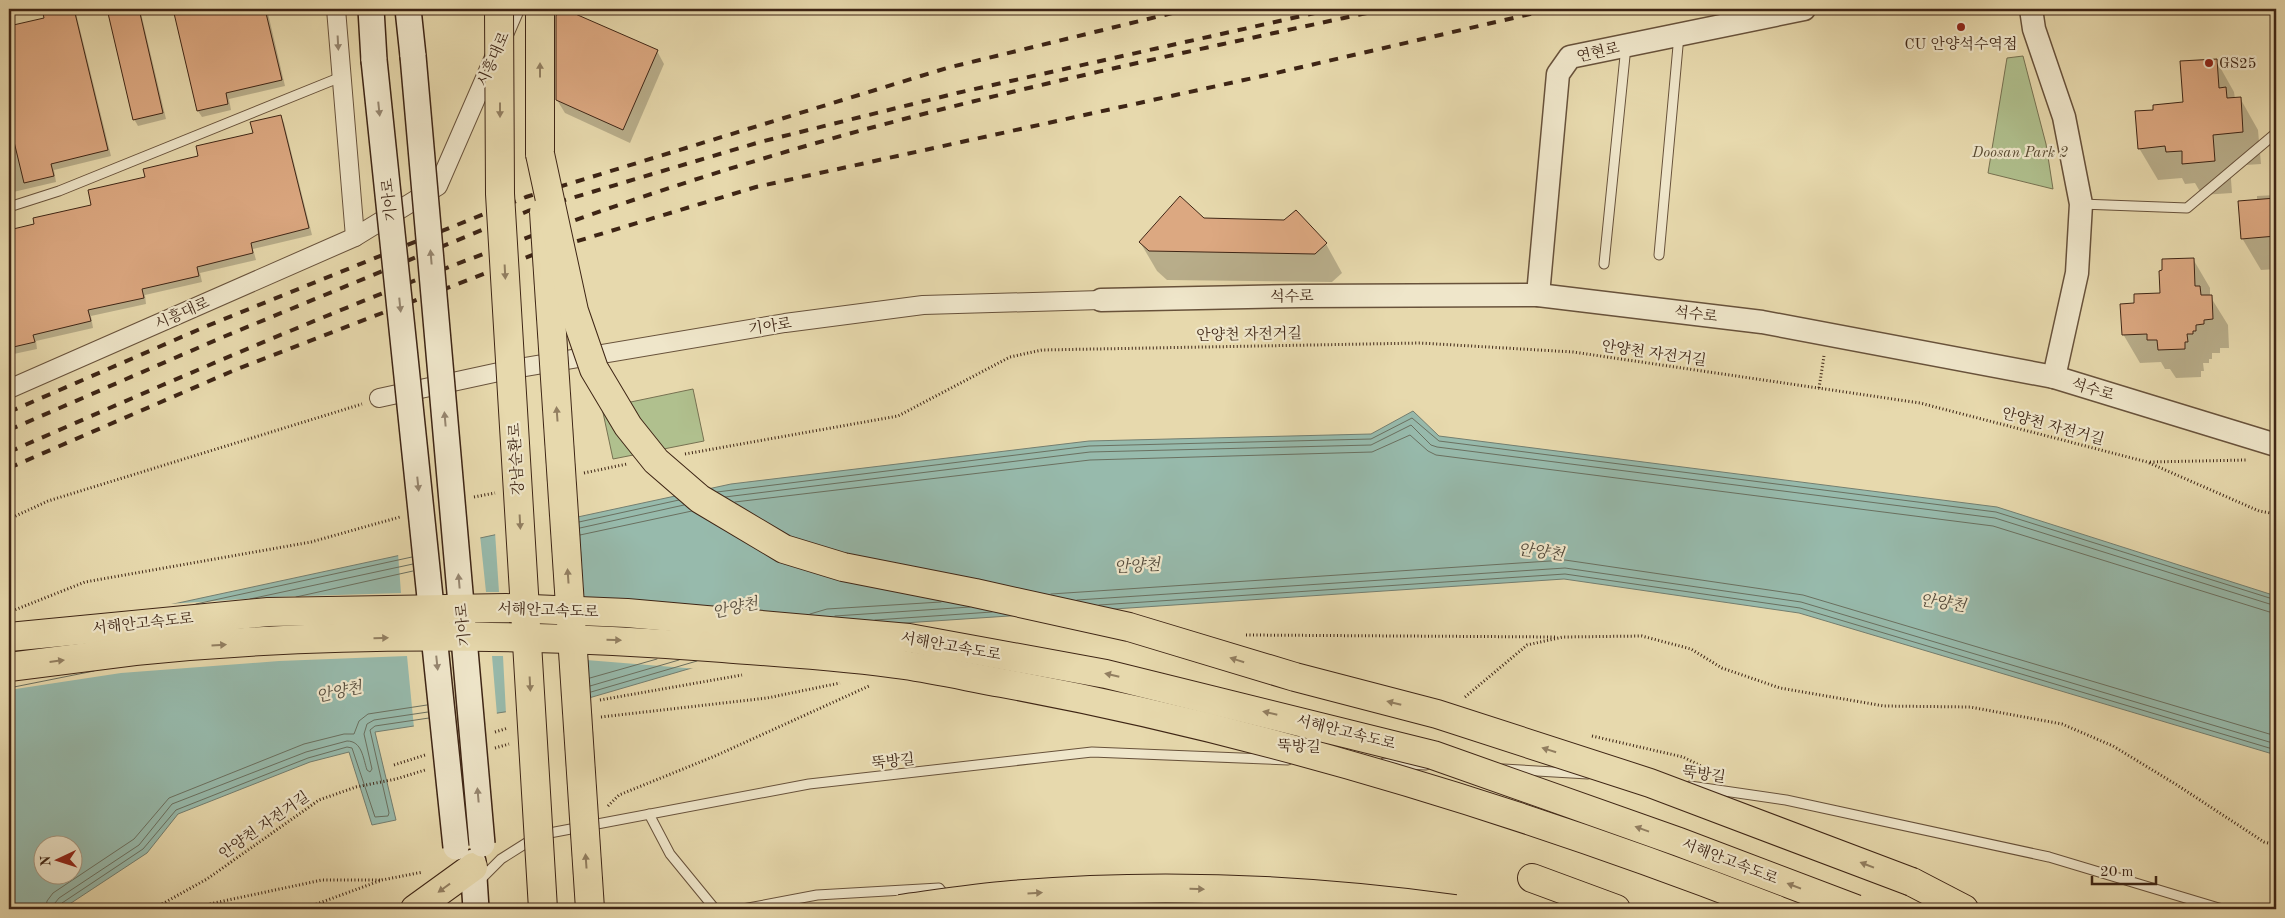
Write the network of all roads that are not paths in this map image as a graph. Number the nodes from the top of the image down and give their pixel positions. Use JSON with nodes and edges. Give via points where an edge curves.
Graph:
{"nodes":[{"id":1,"x":336,"y":9,"type":"edge"},
{"id":2,"x":371,"y":9,"type":"edge"},
{"id":3,"x":408,"y":9,"type":"edge"},
{"id":4,"x":499,"y":9,"type":"edge"},
{"id":5,"x":515,"y":9,"type":"edge"},
{"id":6,"x":540,"y":9,"type":"edge"},
{"id":7,"x":1804,"y":9,"type":"edge"},
{"id":8,"x":2031,"y":9,"type":"edge"},
{"id":9,"x":1679,"y":35,"type":"junction"},
{"id":10,"x":1626,"y":46,"type":"junction"},
{"id":11,"x":340,"y":77,"type":"junction"},
{"id":12,"x":2276,"y":132,"type":"edge"},
{"id":13,"x":540,"y":154,"type":"junction"},
{"id":14,"x":2081,"y":204,"type":"junction"},
{"id":15,"x":9,"y":207,"type":"edge"},
{"id":16,"x":355,"y":238,"type":"junction"},
{"id":17,"x":1658,"y":255,"type":"dead end"},
{"id":18,"x":1604,"y":264,"type":"dead end"},
{"id":19,"x":1538,"y":295,"type":"junction"},
{"id":20,"x":1101,"y":300,"type":"joint"},
{"id":21,"x":2054,"y":377,"type":"junction"},
{"id":22,"x":9,"y":390,"type":"edge"},
{"id":23,"x":379,"y":398,"type":"road end"},
{"id":24,"x":2276,"y":444,"type":"edge"},
{"id":25,"x":9,"y":637,"type":"edge"},
{"id":26,"x":9,"y":667,"type":"edge"},
{"id":27,"x":649,"y":814,"type":"junction"},
{"id":28,"x":472,"y":869,"type":"edge"},
{"id":29,"x":1532,"y":878,"type":"dead end"},
{"id":30,"x":415,"y":909,"type":"edge"},
{"id":31,"x":543,"y":909,"type":"edge"},
{"id":32,"x":590,"y":909,"type":"edge"},
{"id":33,"x":715,"y":909,"type":"edge"},
{"id":34,"x":743,"y":909,"type":"edge"},
{"id":35,"x":900,"y":909,"type":"edge"},
{"id":36,"x":958,"y":909,"type":"edge"},
{"id":37,"x":1455,"y":909,"type":"edge"},
{"id":38,"x":1616,"y":909,"type":"edge"},
{"id":39,"x":1775,"y":909,"type":"edge"},
{"id":40,"x":1856,"y":909,"type":"edge"},
{"id":41,"x":1964,"y":909,"type":"edge"},
{"id":42,"x":2222,"y":909,"type":"edge"}],
"edges":[{"from":1,"to":11,"type":"street","one_way":true},
{"from":2,"to":28,"type":"main road","name":"기아로","one_way":true,"bridge":true,"via":[[374,60]]},
{"from":28,"to":3,"type":"main road","name":"기아로","one_way":true,"bridge":true},
{"from":4,"to":31,"type":"highway","name":"강남순환로","one_way":true,"bridge":true,"via":[[500,194]]},
{"from":5,"to":16,"type":"street","name":"시흥대로","via":[[438,186]]},
{"from":13,"to":6,"type":"highway","one_way":true},
{"from":7,"to":9,"type":"street","name":"연현로"},
{"from":8,"to":14,"type":"street","via":[[2034,30],[2064,117]]},
{"from":9,"to":10,"type":"street","name":"연현로"},
{"from":9,"to":17,"type":"lane"},
{"from":10,"to":18,"type":"lane"},
{"from":10,"to":19,"type":"street","name":"연현로","via":[[1570,57],[1558,74]]},
{"from":11,"to":15,"type":"lane","via":[[59,191]]},
{"from":11,"to":16,"type":"street"},
{"from":12,"to":14,"type":"lane","via":[[2187,208]]},
{"from":32,"to":13,"type":"highway","one_way":true,"bridge":true},
{"from":41,"to":13,"type":"highway","one_way":true,"bridge":true,"via":[[1912,882],[1650,783],[1437,714],[1295,677],[1129,627],[843,567],[784,549],[700,499],[656,461],[628,426],[594,369],[574,311]]},
{"from":14,"to":21,"type":"street","via":[[2077,273]]},
{"from":16,"to":22,"type":"street","name":"시흥대로"},
{"from":19,"to":20,"type":"street","name":"석수로"},
{"from":19,"to":21,"type":"street","name":"석수로","via":[[1762,322]]},
{"from":20,"to":23,"type":"street","name":"기아로","via":[[924,305],[795,322],[547,363]]},
{"from":21,"to":24,"type":"street","name":"석수로"},
{"from":40,"to":25,"type":"highway","name":"서해안고속도로","one_way":true,"bridge":true,"via":[[1433,755],[1106,674],[909,638],[627,613],[506,608],[268,612]]},
{"from":26,"to":39,"type":"highway","name":"서해안고속도로","one_way":true,"bridge":true,"via":[[137,651],[275,641],[400,638],[620,640],[903,665],[1088,699],[1290,747],[1421,784],[1668,868]]},
{"from":27,"to":28,"type":"lane","name":"뚝방길","via":[[539,835],[501,859]]},
{"from":27,"to":33,"type":"lane","via":[[670,854]]},
{"from":27,"to":42,"type":"lane","name":"뚝방길","via":[[809,784],[1092,752],[1475,767],[1630,777],[1786,800],[2049,857]]},
{"from":28,"to":30,"type":"highway","one_way":true},
{"from":29,"to":38,"type":"highway"},
{"from":34,"to":36,"type":"lane","via":[[817,895],[939,888]]},
{"from":35,"to":37,"type":"highway","one_way":true,"bridge":true,"via":[[1012,895],[1114,889],[1191,889],[1376,898]]}]}
